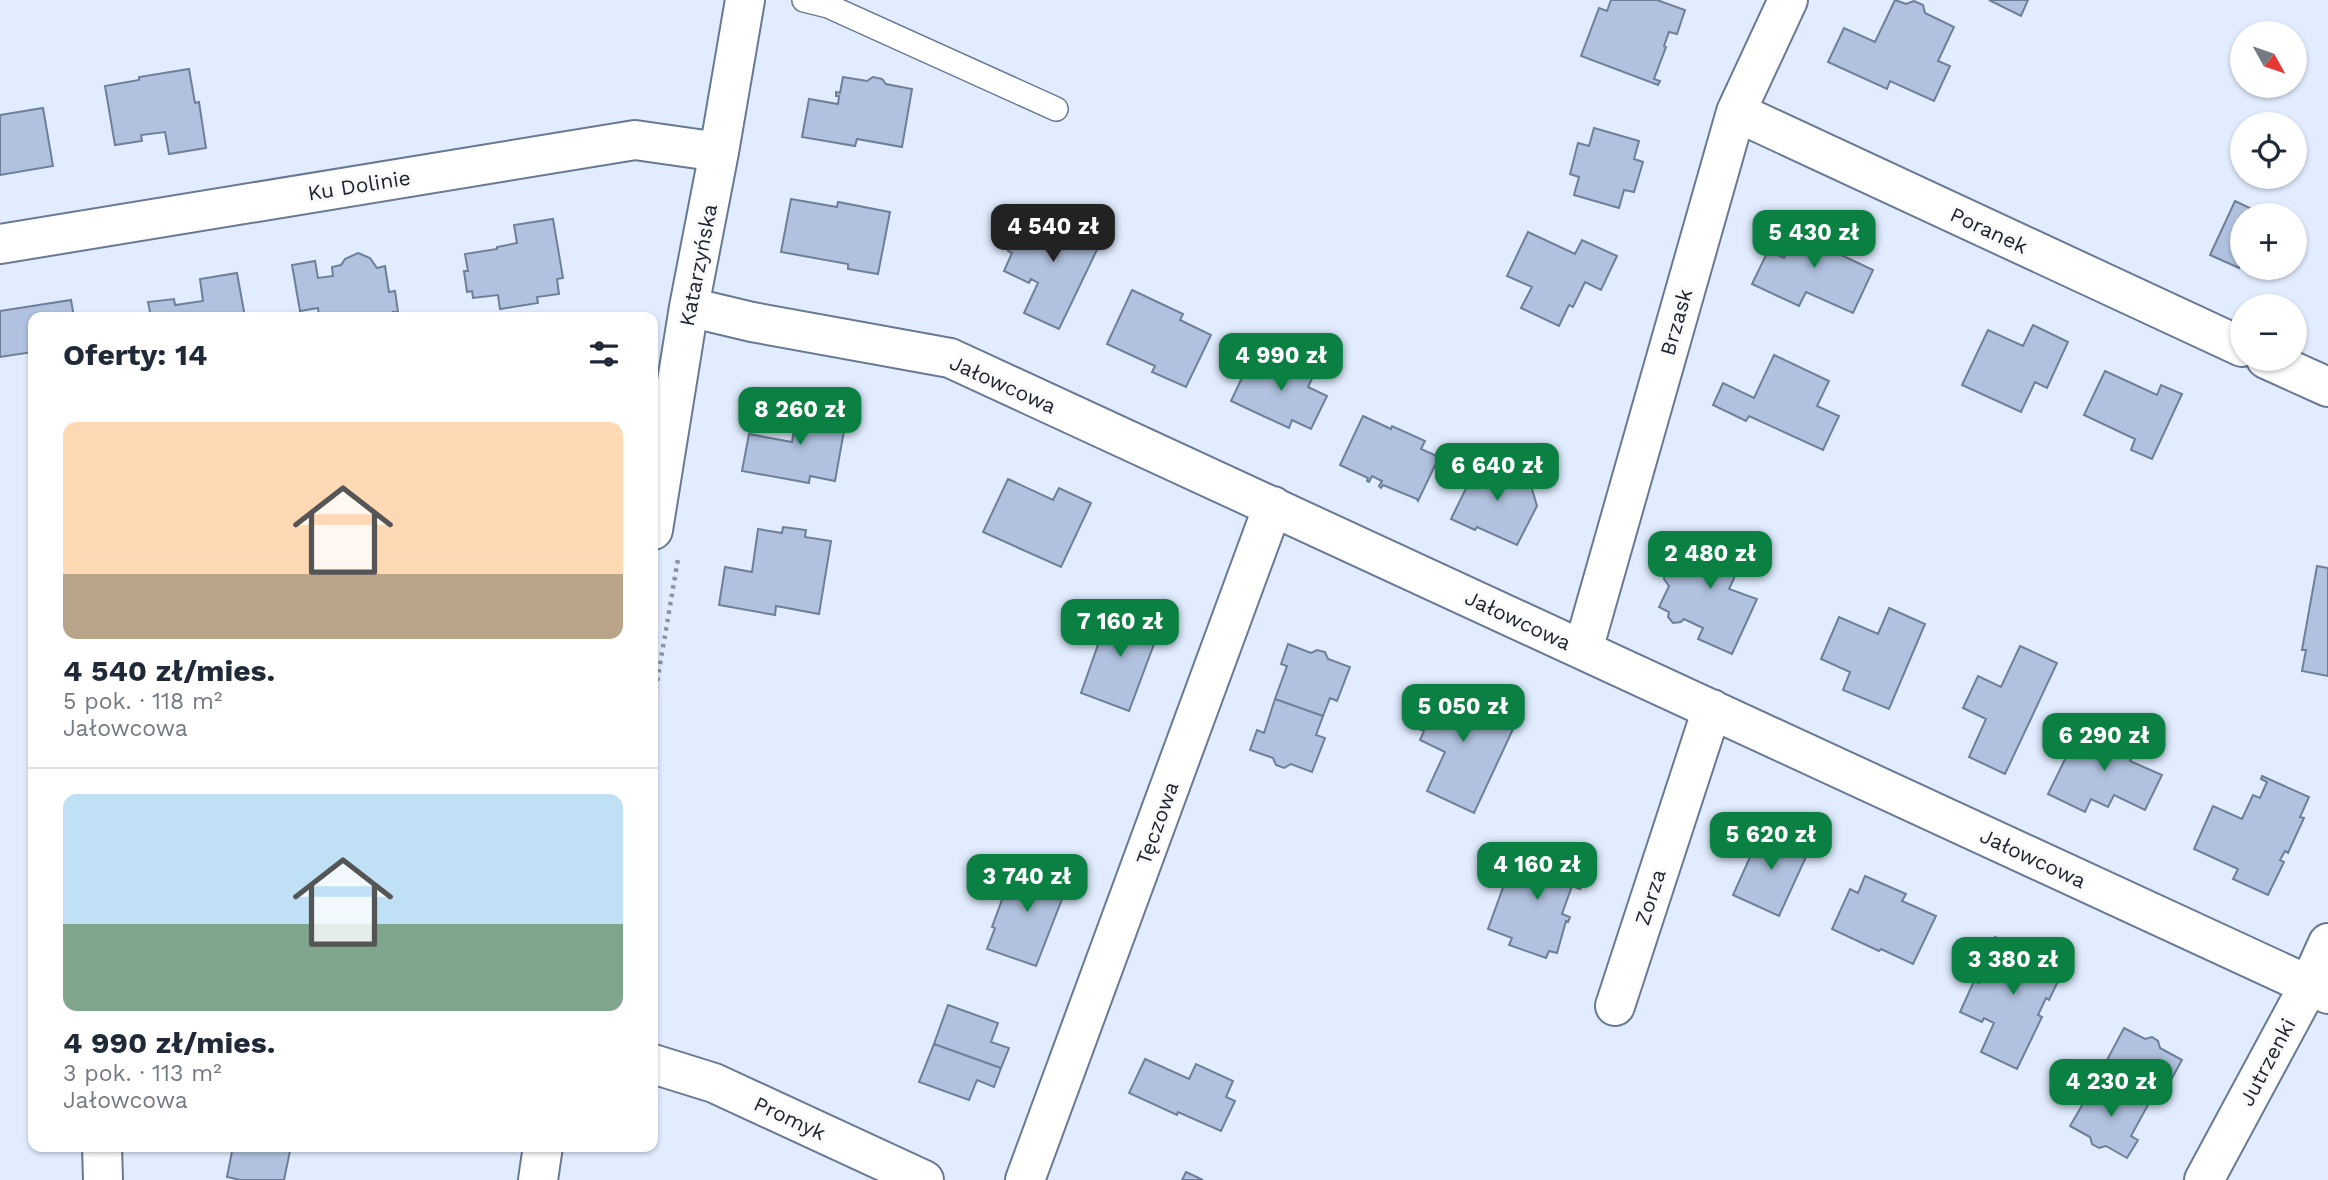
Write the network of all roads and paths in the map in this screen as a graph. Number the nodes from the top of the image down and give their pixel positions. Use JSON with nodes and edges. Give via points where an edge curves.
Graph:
{"nodes":[{"id":1,"x":745,"y":0,"type":"edge"},
{"id":2,"x":804,"y":0,"type":"edge"},
{"id":3,"x":1787,"y":0,"type":"edge"},
{"id":4,"x":1056,"y":109,"type":"dead end"},
{"id":5,"x":1736,"y":112,"type":"junction"},
{"id":6,"x":719,"y":152,"type":"junction"},
{"id":7,"x":0,"y":244,"type":"edge"},
{"id":8,"x":689,"y":307,"type":"junction"},
{"id":9,"x":2230,"y":341,"type":"edge"},
{"id":10,"x":2293,"y":371,"type":"edge"},
{"id":11,"x":2328,"y":387,"type":"edge"},
{"id":12,"x":658,"y":499,"type":"edge"},
{"id":13,"x":1273,"y":506,"type":"junction"},
{"id":14,"x":1583,"y":650,"type":"junction"},
{"id":15,"x":1712,"y":709,"type":"junction"},
{"id":16,"x":2328,"y":943,"type":"edge"},
{"id":17,"x":2318,"y":989,"type":"edge"},
{"id":18,"x":1615,"y":1006,"type":"dead end"},
{"id":19,"x":658,"y":1066,"type":"edge"},
{"id":20,"x":102,"y":1152,"type":"edge"},
{"id":21,"x":542,"y":1152,"type":"edge"},
{"id":22,"x":103,"y":1180,"type":"edge"},
{"id":23,"x":538,"y":1180,"type":"edge"},
{"id":24,"x":924,"y":1180,"type":"edge"},
{"id":25,"x":1025,"y":1180,"type":"edge"},
{"id":26,"x":2204,"y":1180,"type":"edge"}],
"edges":[{"from":1,"to":6,"type":"street","name":"Katarzyńska"},
{"from":2,"to":4,"type":"lane","via":[[828,6]]},
{"from":3,"to":5,"type":"street","name":"Brzask"},
{"from":5,"to":9,"type":"street","name":"Poranek"},
{"from":5,"to":14,"type":"street","name":"Brzask"},
{"from":6,"to":7,"type":"street","name":"Ku Dolinie","via":[[635,140]]},
{"from":6,"to":8,"type":"street","name":"Katarzyńska"},
{"from":8,"to":12,"type":"street","name":"Katarzyńska"},
{"from":8,"to":13,"type":"street","name":"Jałowcowa","via":[[950,358]]},
{"from":10,"to":11,"type":"street"},
{"from":13,"to":14,"type":"street","name":"Jałowcowa"},
{"from":13,"to":25,"type":"street","name":"Tęczowa"},
{"from":14,"to":15,"type":"street","name":"Jałowcowa"},
{"from":15,"to":17,"type":"street","name":"Jałowcowa"},
{"from":15,"to":18,"type":"street","name":"Zorza"},
{"from":16,"to":17,"type":"street","name":"Jutrzenki"},
{"from":17,"to":26,"type":"street","name":"Jutrzenki"},
{"from":19,"to":24,"type":"street","name":"Promyk","via":[[714,1083]]},
{"from":20,"to":22,"type":"street"},
{"from":21,"to":23,"type":"street"}]}
